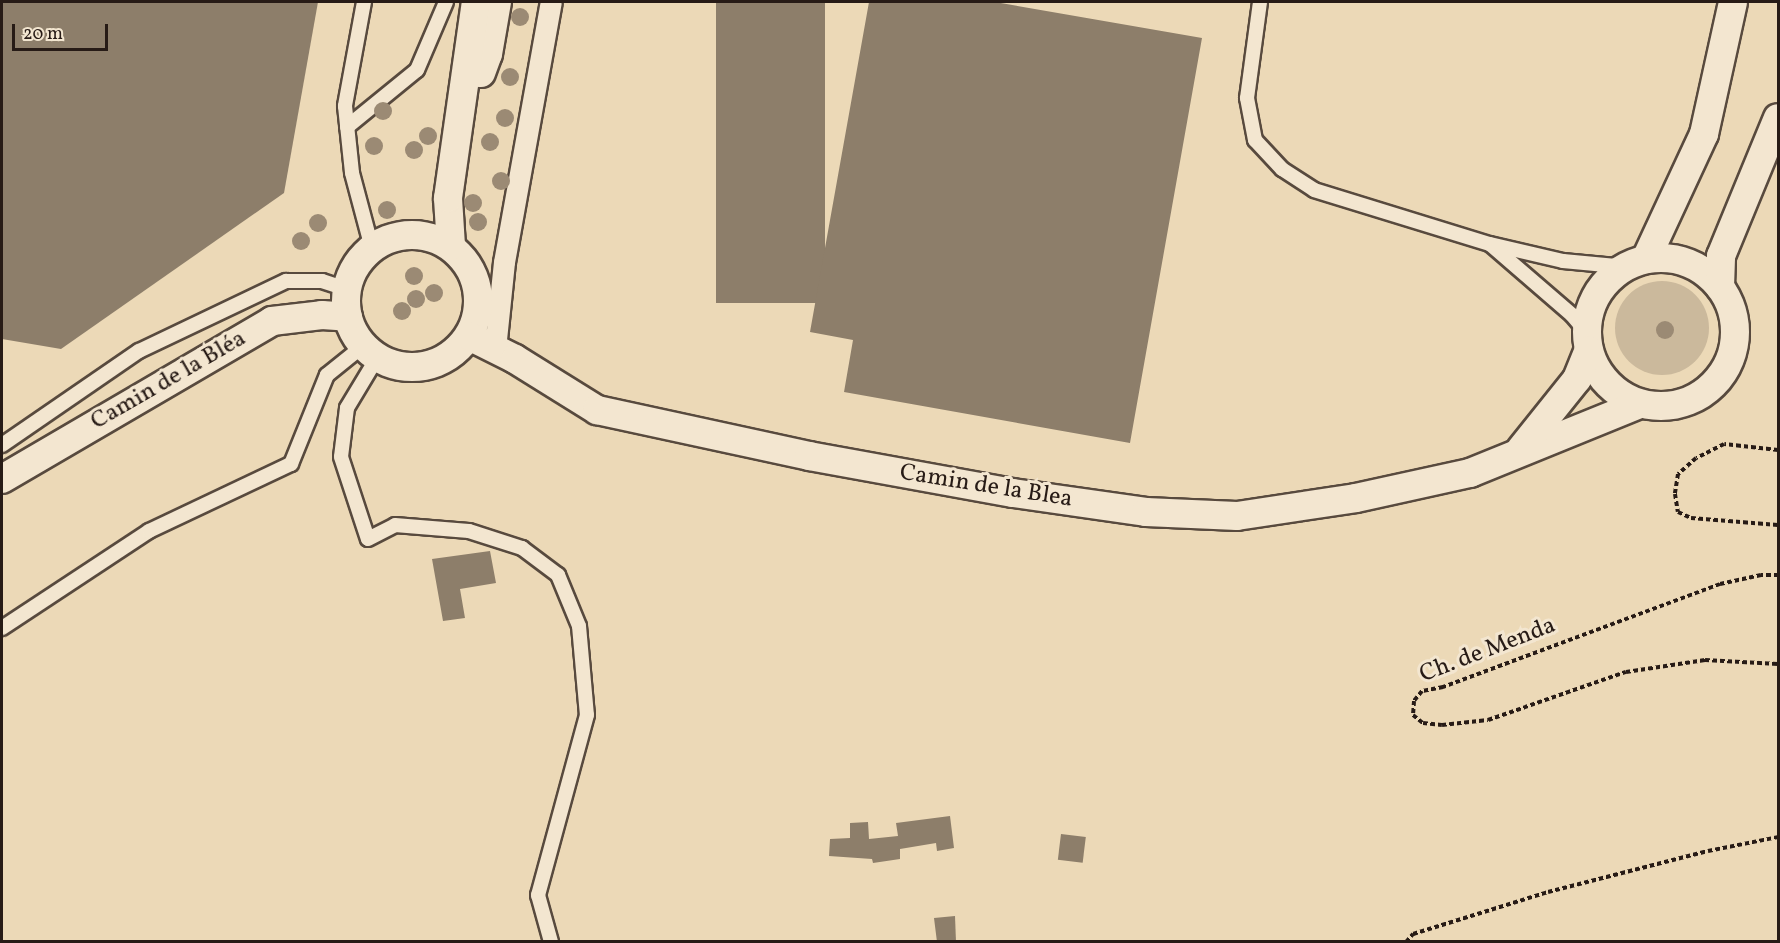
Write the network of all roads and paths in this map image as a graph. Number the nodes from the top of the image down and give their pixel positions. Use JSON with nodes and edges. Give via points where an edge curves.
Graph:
{"nodes":[{"id":1,"x":364,"y":2,"type":"edge"},
{"id":2,"x":446,"y":2,"type":"edge"},
{"id":3,"x":476,"y":2,"type":"edge"},
{"id":4,"x":497,"y":2,"type":"edge"},
{"id":5,"x":551,"y":2,"type":"edge"},
{"id":6,"x":1260,"y":2,"type":"edge"},
{"id":7,"x":1733,"y":2,"type":"edge"},
{"id":8,"x":1779,"y":118,"type":"edge"},
{"id":9,"x":347,"y":127,"type":"junction"},
{"id":10,"x":455,"y":149,"type":"junction"},
{"id":11,"x":1490,"y":244,"type":"junction"},
{"id":12,"x":451,"y":246,"type":"junction"},
{"id":13,"x":372,"y":248,"type":"junction"},
{"id":14,"x":1637,"y":263,"type":"junction"},
{"id":15,"x":1720,"y":287,"type":"junction"},
{"id":16,"x":347,"y":289,"type":"junction"},
{"id":17,"x":348,"y":317,"type":"junction"},
{"id":18,"x":469,"y":336,"type":"junction"},
{"id":19,"x":1588,"y":342,"type":"junction"},
{"id":20,"x":495,"y":349,"type":"junction"},
{"id":21,"x":370,"y":352,"type":"junction"},
{"id":22,"x":1640,"y":404,"type":"junction"},
{"id":23,"x":2,"y":445,"type":"edge"},
{"id":24,"x":1779,"y":450,"type":"edge"},
{"id":25,"x":1520,"y":451,"type":"junction"},
{"id":26,"x":2,"y":479,"type":"edge"},
{"id":27,"x":1779,"y":525,"type":"edge"},
{"id":28,"x":1779,"y":575,"type":"edge"},
{"id":29,"x":2,"y":628,"type":"edge"},
{"id":30,"x":1779,"y":664,"type":"edge"},
{"id":31,"x":1779,"y":837,"type":"edge"},
{"id":32,"x":551,"y":942,"type":"edge"},
{"id":33,"x":1406,"y":942,"type":"edge"}],
"edges":[{"from":1,"to":9,"type":"lane","via":[[345,106]]},
{"from":2,"to":9,"type":"lane","via":[[417,70]]},
{"from":3,"to":10,"type":"street"},
{"from":4,"to":10,"type":"street","via":[[488,54]]},
{"from":5,"to":20,"type":"street","via":[[504,262]]},
{"from":6,"to":11,"type":"lane","via":[[1247,98],[1255,140],[1281,169],[1314,190]]},
{"from":7,"to":14,"type":"street","via":[[1704,134]]},
{"from":8,"to":15,"type":"street","via":[[1721,256]]},
{"from":9,"to":13,"type":"lane","via":[[352,173]]},
{"from":10,"to":12,"type":"street","via":[[448,198]]},
{"from":11,"to":14,"type":"lane","via":[[1563,261]]},
{"from":11,"to":19,"type":"lane","via":[[1572,315]]},
{"from":12,"to":13,"type":"street","via":[[432,237],[411,234],[390,238]]},
{"from":12,"to":18,"type":"street","via":[[463,257],[478,287],[476,320]]},
{"from":13,"to":16,"type":"street","via":[[358,262]]},
{"from":14,"to":15,"type":"street","via":[[1671,259],[1695,266]]},
{"from":14,"to":19,"type":"street","via":[[1610,278],[1597,294],[1589,313]]},
{"from":15,"to":22,"type":"street","via":[[1731,307],[1735,330],[1732,353],[1722,374],[1707,391],[1686,402],[1664,407]]},
{"from":16,"to":17,"type":"street"},
{"from":16,"to":23,"type":"lane","via":[[322,281],[286,281],[139,351]]},
{"from":17,"to":21,"type":"street","via":[[353,333]]},
{"from":17,"to":26,"type":"street","name":"Camin de la Bléa","via":[[322,315],[272,321]]},
{"from":18,"to":20,"type":"street","name":"Camin de la Blea"},
{"from":18,"to":21,"type":"street","via":[[459,349],[428,366],[393,365]]},
{"from":19,"to":22,"type":"street","via":[[1596,368],[1607,384]]},
{"from":19,"to":25,"type":"street","via":[[1577,379]]},
{"from":20,"to":25,"type":"street","name":"Camin de la Blea","via":[[597,410],[820,458],[1146,512],[1237,516],[1356,498],[1470,473]]},
{"from":21,"to":29,"type":"lane","via":[[327,375],[291,464],[149,531]]},
{"from":21,"to":32,"type":"lane","via":[[347,408],[341,458],[368,539],[395,525],[468,531],[522,548],[558,575],[579,626],[586,715],[538,896]]},
{"from":22,"to":25,"type":"street","name":"Camin de la Blea"},
{"from":24,"to":27,"type":"path","via":[[1724,444],[1696,458],[1678,474],[1676,494],[1678,512],[1691,518]]},
{"from":28,"to":30,"type":"path","name":"Ch. de Menda","via":[[1720,584],[1443,687],[1422,691],[1414,701],[1413,715],[1423,723],[1442,725],[1488,720],[1626,672],[1705,660]]},
{"from":31,"to":33,"type":"path","via":[[1548,892],[1413,934]]}]}
